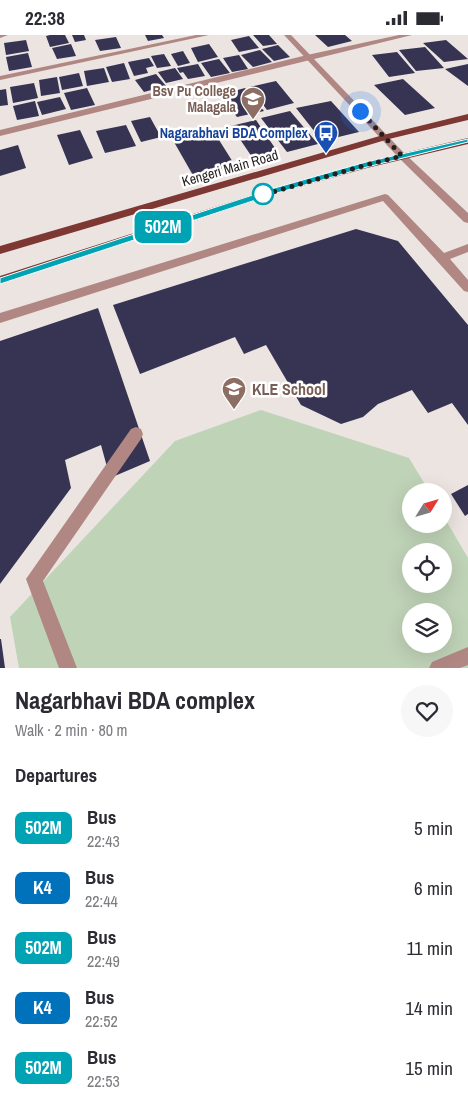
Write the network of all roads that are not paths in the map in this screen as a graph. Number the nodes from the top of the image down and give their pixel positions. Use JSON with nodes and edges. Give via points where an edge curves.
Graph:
{"nodes":[{"id":1,"x":5,"y":35,"type":"edge"},
{"id":2,"x":206,"y":35,"type":"edge"},
{"id":3,"x":287,"y":35,"type":"edge"},
{"id":4,"x":409,"y":35,"type":"edge"},
{"id":5,"x":0,"y":36,"type":"edge"},
{"id":6,"x":307,"y":57,"type":"junction"},
{"id":7,"x":0,"y":78,"type":"edge"},
{"id":8,"x":468,"y":117,"type":"edge"},
{"id":9,"x":0,"y":133,"type":"edge"},
{"id":10,"x":386,"y":137,"type":"junction"},
{"id":11,"x":468,"y":141,"type":"edge"},
{"id":12,"x":402,"y":156,"type":"junction"},
{"id":13,"x":467,"y":216,"type":"edge"},
{"id":14,"x":468,"y":248,"type":"edge"},
{"id":15,"x":0,"y":250,"type":"edge"},
{"id":16,"x":442,"y":258,"type":"junction"},
{"id":17,"x":0,"y":280,"type":"edge"},
{"id":18,"x":468,"y":288,"type":"edge"},
{"id":19,"x":0,"y":318,"type":"edge"},
{"id":20,"x":136,"y":434,"type":"dead end"},
{"id":21,"x":468,"y":656,"type":"edge"},
{"id":22,"x":68,"y":668,"type":"edge"},
{"id":23,"x":438,"y":668,"type":"edge"}],
"edges":[{"from":1,"to":5,"type":"street"},
{"from":2,"to":7,"type":"street"},
{"from":3,"to":6,"type":"street"},
{"from":4,"to":6,"type":"street"},
{"from":6,"to":9,"type":"street"},
{"from":6,"to":10,"type":"street"},
{"from":8,"to":10,"type":"main road","name":"Kengeri Main Road"},
{"from":10,"to":12,"type":"street"},
{"from":10,"to":15,"type":"main road","name":"Kengeri Main Road"},
{"from":11,"to":12,"type":"main road"},
{"from":12,"to":13,"type":"street"},
{"from":12,"to":17,"type":"main road","via":[[274,191]]},
{"from":14,"to":16,"type":"street"},
{"from":16,"to":18,"type":"street"},
{"from":16,"to":19,"type":"street","via":[[385,197]]},
{"from":20,"to":22,"type":"street","via":[[34,579]]},
{"from":21,"to":23,"type":"street"}]}
